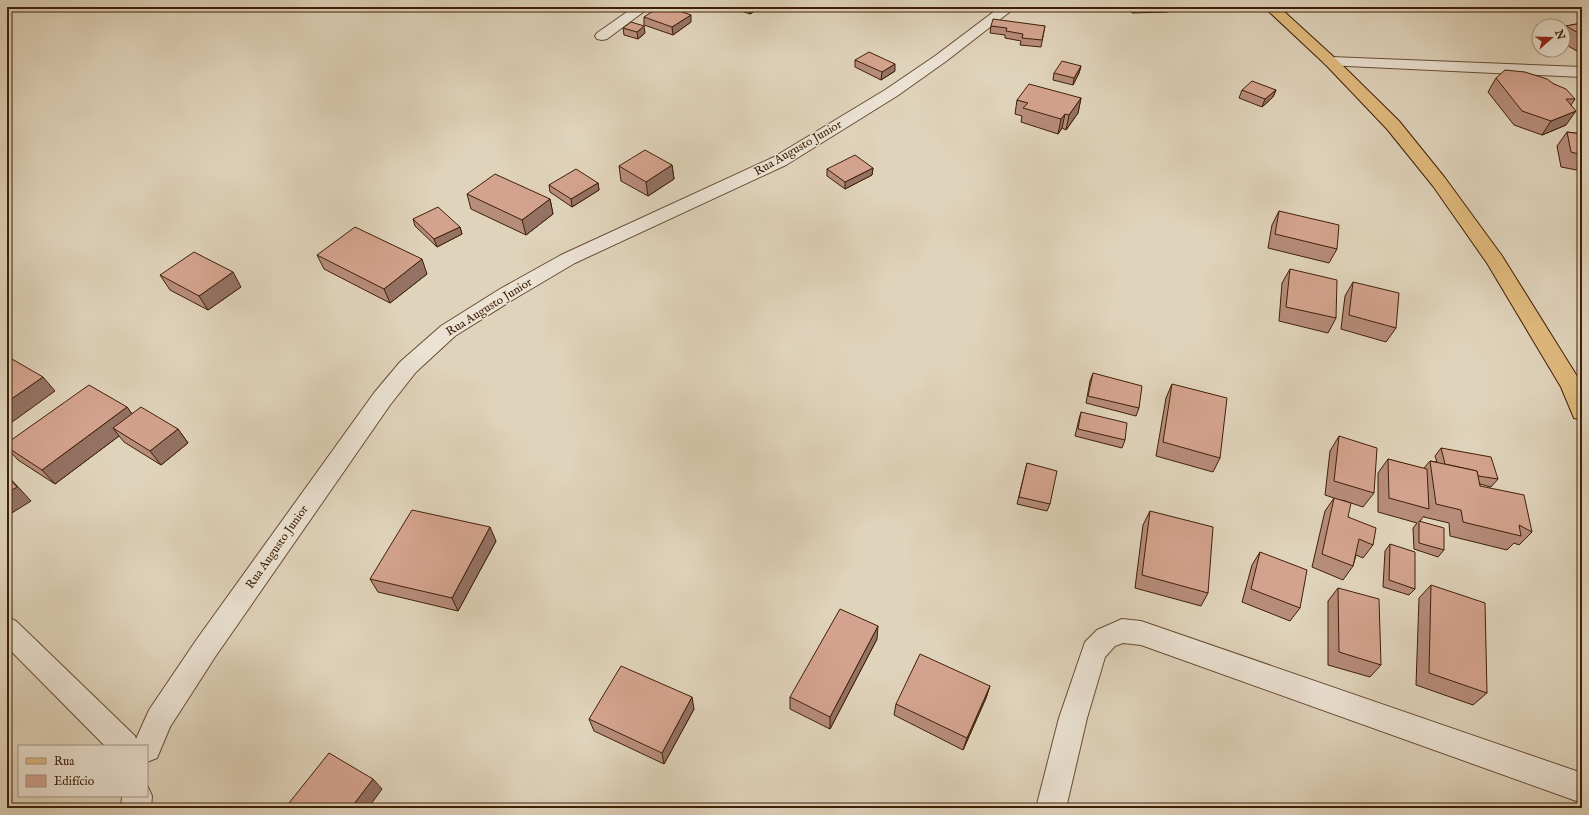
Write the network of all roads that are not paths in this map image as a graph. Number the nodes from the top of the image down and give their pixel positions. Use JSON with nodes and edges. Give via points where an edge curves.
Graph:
{"nodes":[{"id":1,"x":643,"y":7,"type":"edge"},
{"id":2,"x":1009,"y":7,"type":"edge"},
{"id":3,"x":1272,"y":7,"type":"edge"},
{"id":4,"x":602,"y":36,"type":"dead end"},
{"id":5,"x":1331,"y":62,"type":"junction"},
{"id":6,"x":1582,"y":72,"type":"edge"},
{"id":7,"x":1582,"y":412,"type":"edge"},
{"id":8,"x":7,"y":629,"type":"edge"},
{"id":9,"x":124,"y":745,"type":"edge"},
{"id":10,"x":148,"y":746,"type":"edge"},
{"id":11,"x":1582,"y":788,"type":"edge"},
{"id":12,"x":137,"y":797,"type":"edge"},
{"id":13,"x":136,"y":808,"type":"edge"},
{"id":14,"x":1051,"y":808,"type":"edge"}],
"edges":[{"from":1,"to":4,"type":"street"},
{"from":2,"to":10,"type":"street","name":"Rua Augusto Junior","via":[[891,92],[780,161],[568,259],[448,331],[408,367],[382,399],[206,648],[159,719]]},
{"from":3,"to":5,"type":"main road"},
{"from":5,"to":6,"type":"street"},
{"from":5,"to":7,"type":"main road","via":[[1393,125],[1439,182],[1499,266],[1568,381]]},
{"from":8,"to":9,"type":"street"},
{"from":11,"to":14,"type":"street","via":[[1141,633],[1122,631],[1106,638],[1094,651],[1073,718]]},
{"from":12,"to":13,"type":"street"}]}
